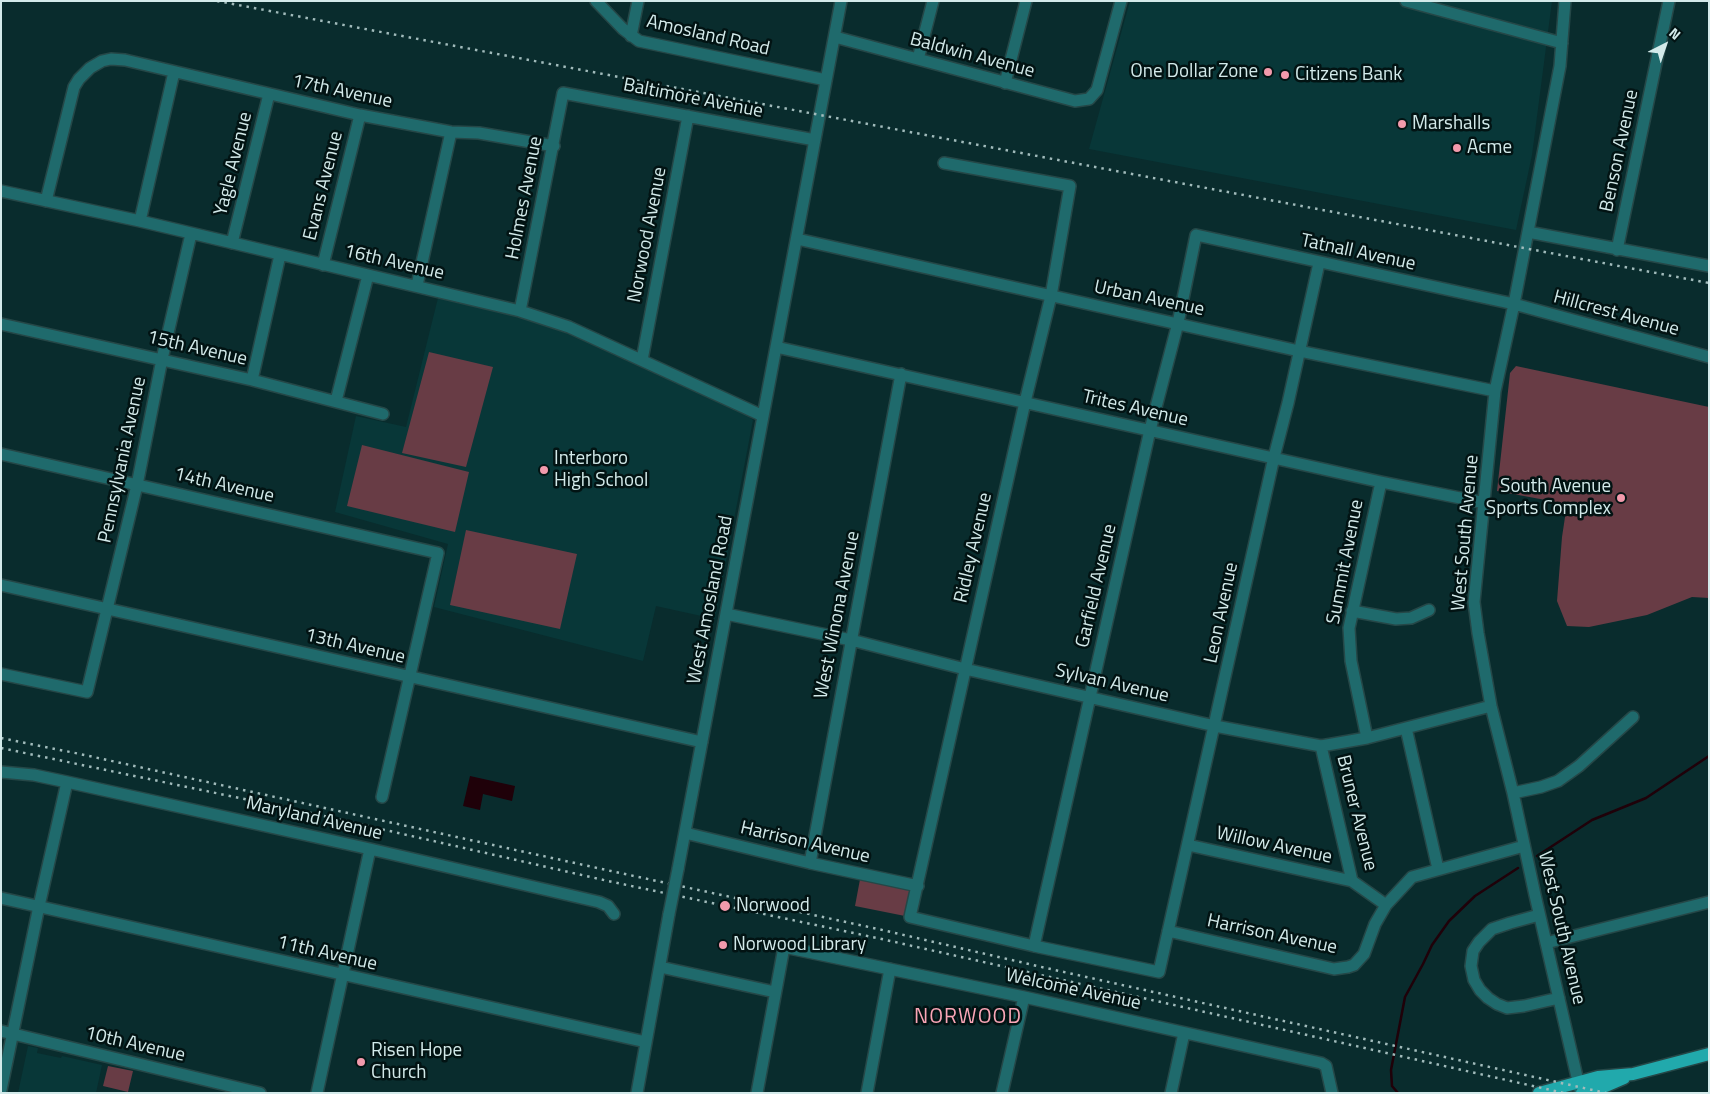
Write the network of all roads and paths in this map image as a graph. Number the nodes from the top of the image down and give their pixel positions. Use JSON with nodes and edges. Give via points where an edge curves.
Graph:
{"nodes":[{"id":1,"x":596,"y":1,"type":"edge"},
{"id":2,"x":638,"y":1,"type":"edge"},
{"id":3,"x":842,"y":1,"type":"edge"},
{"id":4,"x":933,"y":1,"type":"edge"},
{"id":5,"x":1026,"y":1,"type":"edge"},
{"id":6,"x":1122,"y":1,"type":"edge"},
{"id":7,"x":1406,"y":1,"type":"edge"},
{"id":8,"x":1565,"y":1,"type":"edge"},
{"id":9,"x":1669,"y":1,"type":"edge"},
{"id":10,"x":631,"y":36,"type":"junction"},
{"id":11,"x":835,"y":37,"type":"junction"},
{"id":12,"x":1562,"y":43,"type":"junction"},
{"id":13,"x":918,"y":59,"type":"junction"},
{"id":14,"x":174,"y":72,"type":"junction"},
{"id":15,"x":826,"y":80,"type":"junction"},
{"id":16,"x":1005,"y":83,"type":"junction"},
{"id":17,"x":563,"y":92,"type":"joint"},
{"id":18,"x":269,"y":94,"type":"junction"},
{"id":19,"x":360,"y":115,"type":"junction"},
{"id":20,"x":688,"y":116,"type":"junction"},
{"id":21,"x":450,"y":132,"type":"junction"},
{"id":22,"x":815,"y":140,"type":"junction"},
{"id":23,"x":554,"y":146,"type":"junction"},
{"id":24,"x":944,"y":163,"type":"dead end"},
{"id":25,"x":1,"y":192,"type":"edge"},
{"id":26,"x":46,"y":201,"type":"junction"},
{"id":27,"x":140,"y":221,"type":"junction"},
{"id":28,"x":1528,"y":232,"type":"junction"},
{"id":29,"x":191,"y":234,"type":"junction"},
{"id":30,"x":1196,"y":235,"type":"joint"},
{"id":31,"x":797,"y":239,"type":"junction"},
{"id":32,"x":232,"y":243,"type":"junction"},
{"id":33,"x":1617,"y":250,"type":"junction"},
{"id":34,"x":280,"y":255,"type":"junction"},
{"id":35,"x":1320,"y":263,"type":"junction"},
{"id":36,"x":323,"y":265,"type":"junction"},
{"id":37,"x":1709,"y":266,"type":"edge"},
{"id":38,"x":368,"y":275,"type":"junction"},
{"id":39,"x":417,"y":285,"type":"junction"},
{"id":40,"x":1051,"y":296,"type":"junction"},
{"id":41,"x":1514,"y":304,"type":"junction"},
{"id":42,"x":520,"y":311,"type":"junction"},
{"id":43,"x":1178,"y":323,"type":"junction"},
{"id":44,"x":1,"y":324,"type":"edge"},
{"id":45,"x":776,"y":347,"type":"junction"},
{"id":46,"x":1299,"y":350,"type":"junction"},
{"id":47,"x":1709,"y":357,"type":"edge"},
{"id":48,"x":162,"y":359,"type":"junction"},
{"id":49,"x":642,"y":360,"type":"junction"},
{"id":50,"x":901,"y":374,"type":"junction"},
{"id":51,"x":252,"y":380,"type":"junction"},
{"id":52,"x":1495,"y":391,"type":"junction"},
{"id":53,"x":336,"y":401,"type":"junction"},
{"id":54,"x":1025,"y":402,"type":"junction"},
{"id":55,"x":383,"y":414,"type":"dead end"},
{"id":56,"x":763,"y":416,"type":"junction"},
{"id":57,"x":1150,"y":430,"type":"junction"},
{"id":58,"x":1,"y":454,"type":"edge"},
{"id":59,"x":1274,"y":457,"type":"junction"},
{"id":60,"x":1381,"y":482,"type":"junction"},
{"id":61,"x":137,"y":485,"type":"junction"},
{"id":62,"x":1486,"y":503,"type":"junction"},
{"id":63,"x":1,"y":586,"type":"edge"},
{"id":64,"x":108,"y":609,"type":"junction"},
{"id":65,"x":1429,"y":610,"type":"dead end"},
{"id":66,"x":1352,"y":611,"type":"junction"},
{"id":67,"x":726,"y":614,"type":"junction"},
{"id":68,"x":851,"y":640,"type":"junction"},
{"id":69,"x":965,"y":669,"type":"junction"},
{"id":70,"x":1,"y":674,"type":"edge"},
{"id":71,"x":410,"y":677,"type":"junction"},
{"id":72,"x":1090,"y":697,"type":"junction"},
{"id":73,"x":1491,"y":706,"type":"junction"},
{"id":74,"x":1633,"y":717,"type":"dead end"},
{"id":75,"x":1215,"y":726,"type":"junction"},
{"id":76,"x":1406,"y":728,"type":"junction"},
{"id":77,"x":1367,"y":738,"type":"junction"},
{"id":78,"x":702,"y":742,"type":"junction"},
{"id":79,"x":1321,"y":746,"type":"junction"},
{"id":80,"x":1,"y":772,"type":"edge"},
{"id":81,"x":68,"y":782,"type":"junction"},
{"id":82,"x":1513,"y":793,"type":"junction"},
{"id":83,"x":382,"y":798,"type":"dead end"},
{"id":84,"x":685,"y":832,"type":"junction"},
{"id":85,"x":1188,"y":846,"type":"junction"},
{"id":86,"x":1524,"y":846,"type":"junction"},
{"id":87,"x":370,"y":850,"type":"junction"},
{"id":88,"x":810,"y":863,"type":"junction"},
{"id":89,"x":1438,"y":869,"type":"junction"},
{"id":90,"x":1352,"y":880,"type":"junction"},
{"id":91,"x":918,"y":886,"type":"junction"},
{"id":92,"x":1,"y":898,"type":"edge"},
{"id":93,"x":1709,"y":902,"type":"edge"},
{"id":94,"x":1386,"y":905,"type":"junction"},
{"id":95,"x":39,"y":906,"type":"junction"},
{"id":96,"x":614,"y":914,"type":"dead end"},
{"id":97,"x":1539,"y":915,"type":"junction"},
{"id":98,"x":1168,"y":931,"type":"junction"},
{"id":99,"x":1546,"y":943,"type":"junction"},
{"id":100,"x":1034,"y":946,"type":"junction"},
{"id":101,"x":660,"y":967,"type":"junction"},
{"id":102,"x":890,"y":968,"type":"junction"},
{"id":103,"x":343,"y":975,"type":"junction"},
{"id":104,"x":775,"y":992,"type":"junction"},
{"id":105,"x":1024,"y":997,"type":"junction"},
{"id":106,"x":1559,"y":998,"type":"junction"},
{"id":107,"x":1,"y":1032,"type":"edge"},
{"id":108,"x":1184,"y":1033,"type":"junction"},
{"id":109,"x":14,"y":1034,"type":"junction"},
{"id":110,"x":646,"y":1042,"type":"junction"},
{"id":111,"x":1709,"y":1054,"type":"edge"},
{"id":112,"x":1580,"y":1089,"type":"edge"},
{"id":113,"x":1,"y":1090,"type":"edge"},
{"id":114,"x":1564,"y":1091,"type":"edge"},
{"id":115,"x":260,"y":1093,"type":"edge"},
{"id":116,"x":317,"y":1093,"type":"edge"},
{"id":117,"x":637,"y":1093,"type":"edge"},
{"id":118,"x":757,"y":1093,"type":"edge"},
{"id":119,"x":867,"y":1093,"type":"edge"},
{"id":120,"x":1002,"y":1093,"type":"edge"},
{"id":121,"x":1171,"y":1093,"type":"edge"},
{"id":122,"x":1332,"y":1093,"type":"edge"},
{"id":123,"x":1539,"y":1093,"type":"edge"}],
"edges":[{"from":1,"to":10,"type":"street","name":"Amosland Road"},
{"from":2,"to":10,"type":"street"},
{"from":3,"to":11,"type":"street","name":"West Amosland Road"},
{"from":4,"to":13,"type":"street"},
{"from":5,"to":16,"type":"street"},
{"from":6,"to":16,"type":"street","name":"Baldwin Avenue","via":[[1097,90],[1089,99],[1075,102]]},
{"from":7,"to":12,"type":"street"},
{"from":8,"to":12,"type":"street","name":"West South Avenue"},
{"from":9,"to":33,"type":"street","name":"Benson Avenue"},
{"from":10,"to":15,"type":"street","name":"Amosland Road","via":[[648,43]]},
{"from":11,"to":13,"type":"street","name":"Baldwin Avenue"},
{"from":11,"to":15,"type":"street","name":"West Amosland Road"},
{"from":12,"to":28,"type":"street","name":"West South Avenue"},
{"from":13,"to":16,"type":"street","name":"Baldwin Avenue"},
{"from":14,"to":18,"type":"street","name":"17th Avenue"},
{"from":14,"to":26,"type":"street","name":"17th Avenue","via":[[111,59],[90,68],[79,79],[70,102]]},
{"from":14,"to":27,"type":"street"},
{"from":15,"to":22,"type":"street","name":"West Amosland Road"},
{"from":17,"to":20,"type":"street","name":"Baltimore Avenue"},
{"from":17,"to":23,"type":"street","name":"Holmes Avenue"},
{"from":18,"to":19,"type":"street","name":"17th Avenue"},
{"from":18,"to":32,"type":"street","name":"Yagle Avenue"},
{"from":19,"to":21,"type":"street","name":"17th Avenue"},
{"from":19,"to":36,"type":"street","name":"Evans Avenue"},
{"from":20,"to":22,"type":"street","name":"Baltimore Avenue"},
{"from":20,"to":49,"type":"street","name":"Norwood Avenue"},
{"from":21,"to":23,"type":"street","name":"17th Avenue","via":[[479,133]]},
{"from":21,"to":39,"type":"street"},
{"from":22,"to":31,"type":"street","name":"West Amosland Road"},
{"from":23,"to":42,"type":"street","name":"Holmes Avenue"},
{"from":24,"to":40,"type":"street","name":"Ridley Avenue","via":[[1070,186]]},
{"from":25,"to":26,"type":"street","name":"16th Avenue"},
{"from":26,"to":27,"type":"street","name":"16th Avenue"},
{"from":27,"to":29,"type":"street","name":"16th Avenue"},
{"from":28,"to":33,"type":"street"},
{"from":28,"to":41,"type":"street","name":"West South Avenue"},
{"from":29,"to":32,"type":"street","name":"16th Avenue"},
{"from":29,"to":48,"type":"street","name":"Pennsylvania Avenue"},
{"from":30,"to":35,"type":"street","name":"Tatnall Avenue"},
{"from":30,"to":43,"type":"street","name":"Garfield Avenue"},
{"from":31,"to":40,"type":"street","name":"Urban Avenue"},
{"from":31,"to":45,"type":"street","name":"West Amosland Road"},
{"from":32,"to":34,"type":"street","name":"16th Avenue"},
{"from":33,"to":37,"type":"street"},
{"from":34,"to":36,"type":"street","name":"16th Avenue"},
{"from":34,"to":51,"type":"street"},
{"from":35,"to":41,"type":"street","name":"Tatnall Avenue"},
{"from":35,"to":46,"type":"street","name":"Leon Avenue"},
{"from":36,"to":38,"type":"street","name":"16th Avenue"},
{"from":38,"to":39,"type":"street","name":"16th Avenue"},
{"from":38,"to":53,"type":"street"},
{"from":39,"to":42,"type":"street","name":"16th Avenue"},
{"from":40,"to":43,"type":"street","name":"Urban Avenue"},
{"from":40,"to":54,"type":"street","name":"Ridley Avenue"},
{"from":41,"to":47,"type":"street","name":"Hillcrest Avenue"},
{"from":41,"to":52,"type":"street","name":"West South Avenue"},
{"from":42,"to":49,"type":"street","name":"16th Avenue","via":[[569,327]]},
{"from":43,"to":46,"type":"street","name":"Urban Avenue"},
{"from":43,"to":57,"type":"street","name":"Garfield Avenue"},
{"from":44,"to":48,"type":"street","name":"15th Avenue"},
{"from":45,"to":50,"type":"street","name":"Trites Avenue"},
{"from":45,"to":56,"type":"street","name":"West Amosland Road"},
{"from":46,"to":52,"type":"street","name":"Urban Avenue"},
{"from":46,"to":59,"type":"street","name":"Leon Avenue"},
{"from":48,"to":51,"type":"street","name":"15th Avenue"},
{"from":48,"to":61,"type":"street","name":"Pennsylvania Avenue"},
{"from":49,"to":56,"type":"street","name":"16th Avenue"},
{"from":50,"to":54,"type":"street","name":"Trites Avenue"},
{"from":50,"to":68,"type":"street","name":"West Winona Avenue"},
{"from":51,"to":53,"type":"street","name":"15th Avenue"},
{"from":52,"to":62,"type":"street","name":"West South Avenue"},
{"from":53,"to":55,"type":"street","name":"15th Avenue"},
{"from":54,"to":57,"type":"street","name":"Trites Avenue"},
{"from":54,"to":69,"type":"street","name":"Ridley Avenue"},
{"from":56,"to":67,"type":"street","name":"West Amosland Road"},
{"from":57,"to":59,"type":"street","name":"Trites Avenue"},
{"from":57,"to":72,"type":"street","name":"Garfield Avenue"},
{"from":58,"to":61,"type":"street","name":"14th Avenue"},
{"from":59,"to":60,"type":"street","name":"Trites Avenue"},
{"from":59,"to":75,"type":"street","name":"Leon Avenue"},
{"from":60,"to":62,"type":"street","name":"Trites Avenue"},
{"from":60,"to":66,"type":"street","name":"Summit Avenue"},
{"from":61,"to":64,"type":"street","name":"Pennsylvania Avenue"},
{"from":61,"to":71,"type":"street","name":"14th Avenue","via":[[438,553]]},
{"from":62,"to":73,"type":"street","name":"West South Avenue","via":[[1474,602]]},
{"from":63,"to":64,"type":"street","name":"13th Avenue"},
{"from":64,"to":70,"type":"street","name":"Pennsylvania Avenue","via":[[87,692]]},
{"from":64,"to":71,"type":"street","name":"13th Avenue"},
{"from":65,"to":66,"type":"street","via":[[1396,620]]},
{"from":66,"to":77,"type":"street","name":"Summit Avenue","via":[[1349,628],[1351,661]]},
{"from":67,"to":68,"type":"street","name":"Sylvan Avenue"},
{"from":67,"to":78,"type":"street","name":"West Amosland Road"},
{"from":68,"to":69,"type":"street","name":"Sylvan Avenue"},
{"from":68,"to":88,"type":"street","name":"West Winona Avenue"},
{"from":69,"to":72,"type":"street","name":"Sylvan Avenue"},
{"from":69,"to":91,"type":"street","name":"Ridley Avenue"},
{"from":71,"to":78,"type":"street","name":"13th Avenue"},
{"from":71,"to":83,"type":"street"},
{"from":72,"to":75,"type":"street","name":"Sylvan Avenue"},
{"from":72,"to":100,"type":"street","name":"Garfield Avenue"},
{"from":73,"to":76,"type":"street","name":"Sylvan Avenue"},
{"from":73,"to":82,"type":"street","name":"West South Avenue"},
{"from":74,"to":82,"type":"street","via":[[1558,781]]},
{"from":75,"to":79,"type":"street","name":"Sylvan Avenue"},
{"from":75,"to":85,"type":"street","name":"Leon Avenue"},
{"from":76,"to":77,"type":"street","name":"Sylvan Avenue"},
{"from":76,"to":89,"type":"street"},
{"from":77,"to":79,"type":"street","name":"Sylvan Avenue"},
{"from":78,"to":84,"type":"street","name":"West Amosland Road"},
{"from":79,"to":90,"type":"street","name":"Bruner Avenue"},
{"from":80,"to":81,"type":"street","name":"Maryland Avenue"},
{"from":81,"to":87,"type":"street","name":"Maryland Avenue"},
{"from":81,"to":95,"type":"street"},
{"from":82,"to":86,"type":"street","name":"West South Avenue"},
{"from":84,"to":88,"type":"street","name":"Harrison Avenue"},
{"from":84,"to":101,"type":"street","name":"West Amosland Road","bridge":true},
{"from":85,"to":90,"type":"street","name":"Willow Avenue"},
{"from":85,"to":98,"type":"street","name":"Leon Avenue"},
{"from":86,"to":89,"type":"street","name":"Harrison Avenue"},
{"from":86,"to":97,"type":"street","name":"West South Avenue"},
{"from":87,"to":96,"type":"street","name":"Maryland Avenue","via":[[599,902]]},
{"from":87,"to":103,"type":"street"},
{"from":88,"to":91,"type":"street","name":"Harrison Avenue"},
{"from":89,"to":94,"type":"street","name":"Harrison Avenue","via":[[1412,877]]},
{"from":90,"to":94,"type":"street","name":"Bruner Avenue"},
{"from":91,"to":100,"type":"street","name":"Ridley Avenue","via":[[910,917]]},
{"from":92,"to":95,"type":"street","name":"11th Avenue"},
{"from":93,"to":99,"type":"street"},
{"from":94,"to":98,"type":"street","name":"Harrison Avenue","via":[[1364,954],[1354,965],[1343,968],[1321,966]]},
{"from":95,"to":103,"type":"street","name":"11th Avenue"},
{"from":95,"to":109,"type":"street"},
{"from":97,"to":99,"type":"street","name":"West South Avenue"},
{"from":97,"to":106,"type":"street","via":[[1510,923],[1486,935],[1473,951],[1471,966],[1474,980],[1488,998],[1507,1008]]},
{"from":98,"to":100,"type":"street","name":"Leon Avenue","via":[[1159,972]]},
{"from":99,"to":106,"type":"street","name":"West South Avenue"},
{"from":101,"to":104,"type":"street"},
{"from":101,"to":110,"type":"street","name":"West Amosland Road"},
{"from":102,"to":104,"type":"street","name":"Welcome Avenue","via":[[784,948]]},
{"from":102,"to":105,"type":"street","name":"Welcome Avenue"},
{"from":102,"to":119,"type":"street"},
{"from":103,"to":110,"type":"street","name":"11th Avenue"},
{"from":103,"to":116,"type":"street"},
{"from":104,"to":118,"type":"street"},
{"from":105,"to":108,"type":"street","name":"Welcome Avenue"},
{"from":105,"to":120,"type":"street"},
{"from":106,"to":112,"type":"street","name":"West South Avenue"},
{"from":107,"to":109,"type":"street","name":"10th Avenue"},
{"from":108,"to":121,"type":"street"},
{"from":108,"to":122,"type":"street","name":"Welcome Avenue","via":[[1321,1063],[1326,1066]]},
{"from":109,"to":113,"type":"street"},
{"from":109,"to":115,"type":"street","name":"10th Avenue"},
{"from":110,"to":117,"type":"street","name":"West Amosland Road"},
{"from":111,"to":112,"type":"main road","via":[[1633,1074],[1598,1077]]},
{"from":112,"to":114,"type":"main road"},
{"from":114,"to":123,"type":"main road"}]}
